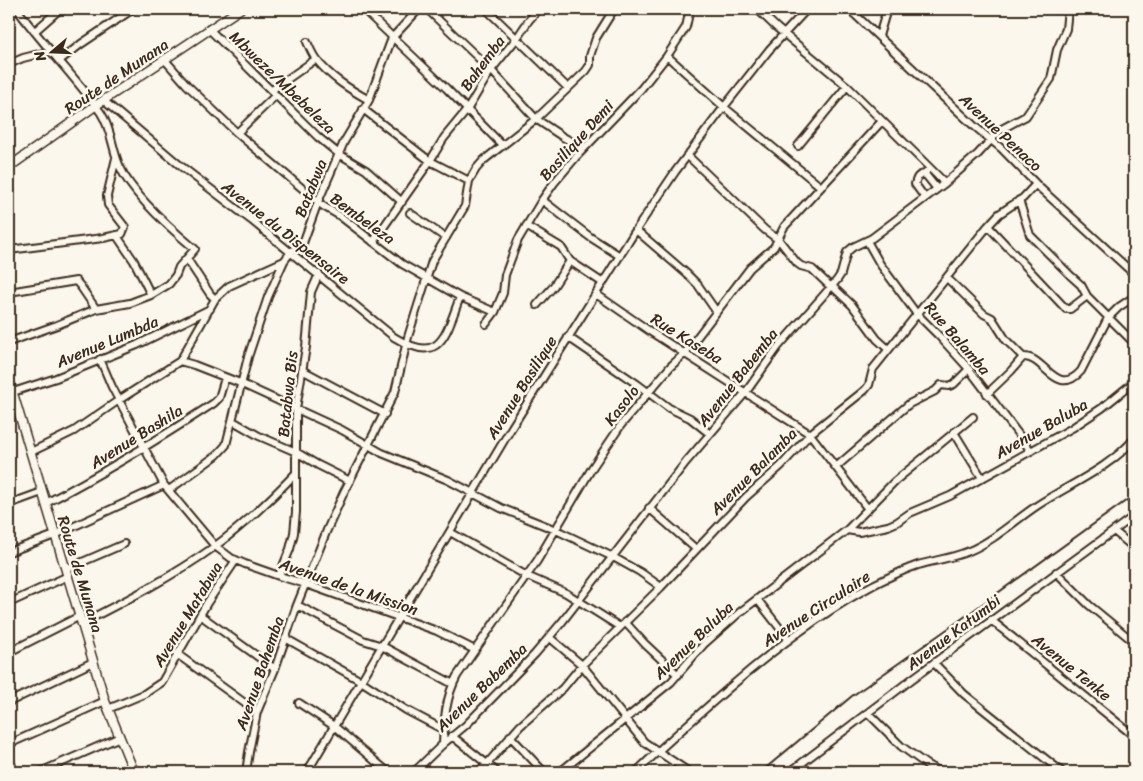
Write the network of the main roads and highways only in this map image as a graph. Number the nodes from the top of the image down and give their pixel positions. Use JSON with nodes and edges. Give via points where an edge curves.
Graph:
{"nodes":[{"id":1,"x":240,"y":9,"type":"edge"},
{"id":2,"x":9,"y":165,"type":"edge"},
{"id":3,"x":9,"y":380,"type":"edge"},
{"id":4,"x":134,"y":772,"type":"edge"}],
"edges":[{"from":1,"to":2,"type":"main road","name":"Route de Munana"},
{"from":3,"to":4,"type":"main road","name":"Route de Munana","via":[[93,662]]}]}
